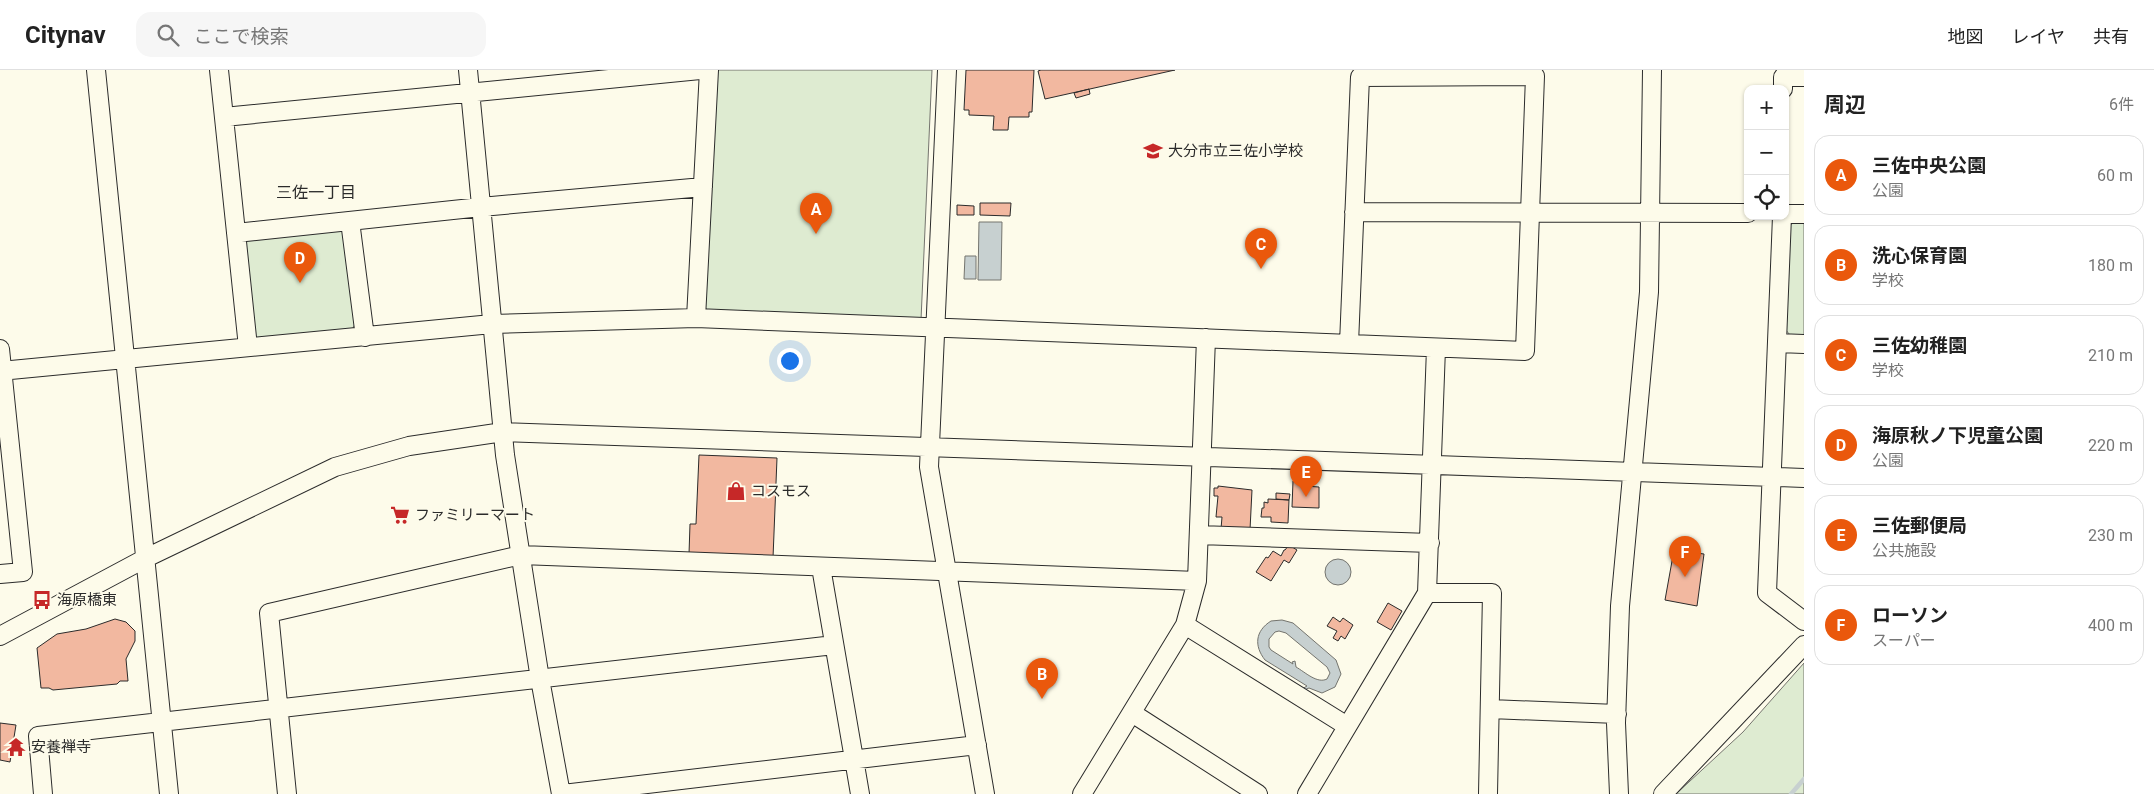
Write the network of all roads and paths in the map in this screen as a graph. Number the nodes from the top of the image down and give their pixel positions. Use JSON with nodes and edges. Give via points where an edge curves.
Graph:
{"nodes":[{"id":1,"x":96,"y":70,"type":"edge"},
{"id":2,"x":219,"y":70,"type":"edge"},
{"id":3,"x":468,"y":70,"type":"edge"},
{"id":4,"x":700,"y":70,"type":"edge"},
{"id":5,"x":709,"y":70,"type":"edge"},
{"id":6,"x":947,"y":70,"type":"edge"},
{"id":7,"x":1652,"y":70,"type":"edge"},
{"id":8,"x":1804,"y":76,"type":"edge"},
{"id":9,"x":1783,"y":85,"type":"edge"},
{"id":10,"x":470,"y":92,"type":"junction"},
{"id":11,"x":224,"y":117,"type":"junction"},
{"id":12,"x":703,"y":187,"type":"junction"},
{"id":13,"x":481,"y":207,"type":"junction"},
{"id":14,"x":1354,"y":212,"type":"junction"},
{"id":15,"x":1530,"y":213,"type":"junction"},
{"id":16,"x":1652,"y":213,"type":"junction"},
{"id":17,"x":1744,"y":213,"type":"edge"},
{"id":18,"x":1789,"y":214,"type":"edge"},
{"id":19,"x":1804,"y":214,"type":"edge"},
{"id":20,"x":1782,"y":220,"type":"edge"},
{"id":21,"x":350,"y":221,"type":"junction"},
{"id":22,"x":236,"y":233,"type":"junction"},
{"id":23,"x":696,"y":318,"type":"junction"},
{"id":24,"x":492,"y":324,"type":"junction"},
{"id":25,"x":936,"y":327,"type":"junction"},
{"id":26,"x":365,"y":336,"type":"junction"},
{"id":27,"x":1206,"y":338,"type":"junction"},
{"id":28,"x":1777,"y":343,"type":"junction"},
{"id":29,"x":1349,"y":344,"type":"junction"},
{"id":30,"x":1804,"y":344,"type":"edge"},
{"id":31,"x":248,"y":348,"type":"junction"},
{"id":32,"x":1436,"y":348,"type":"junction"},
{"id":33,"x":0,"y":349,"type":"edge"},
{"id":34,"x":126,"y":359,"type":"junction"},
{"id":35,"x":1,"y":371,"type":"edge"},
{"id":36,"x":502,"y":432,"type":"junction"},
{"id":37,"x":930,"y":447,"type":"junction"},
{"id":38,"x":1202,"y":457,"type":"junction"},
{"id":39,"x":1432,"y":465,"type":"junction"},
{"id":40,"x":1632,"y":472,"type":"junction"},
{"id":41,"x":6,"y":473,"type":"edge"},
{"id":42,"x":1772,"y":477,"type":"junction"},
{"id":43,"x":1804,"y":478,"type":"edge"},
{"id":44,"x":1199,"y":535,"type":"junction"},
{"id":45,"x":1430,"y":543,"type":"junction"},
{"id":46,"x":521,"y":555,"type":"junction"},
{"id":47,"x":146,"y":558,"type":"junction"},
{"id":48,"x":821,"y":567,"type":"junction"},
{"id":49,"x":947,"y":572,"type":"junction"},
{"id":50,"x":0,"y":574,"type":"edge"},
{"id":51,"x":1198,"y":581,"type":"junction"},
{"id":52,"x":1427,"y":593,"type":"junction"},
{"id":53,"x":1804,"y":621,"type":"edge"},
{"id":54,"x":1185,"y":625,"type":"junction"},
{"id":55,"x":0,"y":636,"type":"edge"},
{"id":56,"x":834,"y":645,"type":"junction"},
{"id":57,"x":1804,"y":645,"type":"edge"},
{"id":58,"x":540,"y":679,"type":"junction"},
{"id":59,"x":278,"y":709,"type":"junction"},
{"id":60,"x":1490,"y":709,"type":"junction"},
{"id":61,"x":1132,"y":713,"type":"junction"},
{"id":62,"x":1616,"y":714,"type":"junction"},
{"id":63,"x":162,"y":722,"type":"junction"},
{"id":64,"x":1347,"y":726,"type":"junction"},
{"id":65,"x":977,"y":745,"type":"junction"},
{"id":66,"x":854,"y":759,"type":"junction"},
{"id":67,"x":43,"y":794,"type":"edge"},
{"id":68,"x":169,"y":794,"type":"edge"},
{"id":69,"x":287,"y":794,"type":"edge"},
{"id":70,"x":562,"y":794,"type":"edge"},
{"id":71,"x":860,"y":794,"type":"edge"},
{"id":72,"x":986,"y":794,"type":"edge"},
{"id":73,"x":1082,"y":794,"type":"edge"},
{"id":74,"x":1258,"y":794,"type":"edge"},
{"id":75,"x":1307,"y":794,"type":"edge"},
{"id":76,"x":1488,"y":794,"type":"edge"},
{"id":77,"x":1619,"y":794,"type":"edge"},
{"id":78,"x":1663,"y":794,"type":"edge"}],
"edges":[{"from":1,"to":34,"type":"street"},
{"from":2,"to":11,"type":"street"},
{"from":3,"to":10,"type":"street"},
{"from":4,"to":10,"type":"street"},
{"from":5,"to":12,"type":"street"},
{"from":6,"to":25,"type":"street"},
{"from":7,"to":16,"type":"street"},
{"from":8,"to":9,"type":"street","via":[[1783,76]]},
{"from":10,"to":11,"type":"street"},
{"from":10,"to":13,"type":"street"},
{"from":11,"to":22,"type":"street"},
{"from":12,"to":13,"type":"street"},
{"from":12,"to":23,"type":"street"},
{"from":13,"to":21,"type":"street"},
{"from":13,"to":24,"type":"street"},
{"from":14,"to":15,"type":"street"},
{"from":14,"to":15,"type":"street","via":[[1360,77],[1535,76]]},
{"from":14,"to":29,"type":"street"},
{"from":15,"to":16,"type":"street"},
{"from":15,"to":32,"type":"street","via":[[1525,351]]},
{"from":16,"to":17,"type":"street"},
{"from":16,"to":40,"type":"street","via":[[1649,292]]},
{"from":18,"to":19,"type":"street"},
{"from":20,"to":28,"type":"street"},
{"from":21,"to":22,"type":"street"},
{"from":21,"to":26,"type":"street"},
{"from":22,"to":31,"type":"street"},
{"from":23,"to":24,"type":"street"},
{"from":23,"to":25,"type":"street"},
{"from":24,"to":26,"type":"street"},
{"from":24,"to":36,"type":"street"},
{"from":25,"to":27,"type":"street"},
{"from":25,"to":37,"type":"street"},
{"from":26,"to":31,"type":"street"},
{"from":27,"to":29,"type":"street"},
{"from":27,"to":38,"type":"street"},
{"from":28,"to":30,"type":"street"},
{"from":28,"to":42,"type":"street"},
{"from":29,"to":32,"type":"street"},
{"from":31,"to":34,"type":"street"},
{"from":32,"to":39,"type":"street"},
{"from":33,"to":35,"type":"street"},
{"from":34,"to":35,"type":"street"},
{"from":34,"to":47,"type":"street"},
{"from":35,"to":41,"type":"street"},
{"from":36,"to":37,"type":"street"},
{"from":36,"to":46,"type":"street"},
{"from":36,"to":47,"type":"street","via":[[409,446],[335,467]]},
{"from":37,"to":38,"type":"street"},
{"from":37,"to":49,"type":"street","via":[[929,468]]},
{"from":38,"to":39,"type":"street"},
{"from":38,"to":44,"type":"street"},
{"from":39,"to":40,"type":"street"},
{"from":39,"to":45,"type":"street"},
{"from":40,"to":42,"type":"street"},
{"from":40,"to":62,"type":"street","via":[[1620,606]]},
{"from":41,"to":50,"type":"street","via":[[23,572]]},
{"from":42,"to":43,"type":"street"},
{"from":42,"to":53,"type":"street","via":[[1767,593]]},
{"from":44,"to":45,"type":"street"},
{"from":44,"to":51,"type":"street"},
{"from":45,"to":52,"type":"street"},
{"from":46,"to":48,"type":"street"},
{"from":46,"to":58,"type":"street"},
{"from":46,"to":59,"type":"street","via":[[269,613]]},
{"from":47,"to":55,"type":"street"},
{"from":47,"to":63,"type":"street"},
{"from":48,"to":49,"type":"street"},
{"from":48,"to":56,"type":"street"},
{"from":49,"to":51,"type":"street"},
{"from":49,"to":65,"type":"street"},
{"from":51,"to":54,"type":"street"},
{"from":52,"to":60,"type":"street","via":[[1492,592]]},
{"from":52,"to":64,"type":"street"},
{"from":54,"to":61,"type":"street"},
{"from":54,"to":64,"type":"street"},
{"from":56,"to":58,"type":"street"},
{"from":56,"to":66,"type":"street"},
{"from":57,"to":78,"type":"street"},
{"from":58,"to":59,"type":"street"},
{"from":58,"to":70,"type":"street"},
{"from":59,"to":63,"type":"street"},
{"from":59,"to":69,"type":"street"},
{"from":60,"to":62,"type":"street"},
{"from":60,"to":76,"type":"street"},
{"from":61,"to":73,"type":"street"},
{"from":61,"to":74,"type":"street"},
{"from":62,"to":77,"type":"street"},
{"from":63,"to":67,"type":"street","via":[[38,736]]},
{"from":63,"to":68,"type":"street"},
{"from":64,"to":75,"type":"street"},
{"from":65,"to":66,"type":"street"},
{"from":65,"to":72,"type":"street"},
{"from":66,"to":70,"type":"street"},
{"from":66,"to":71,"type":"street"}]}
